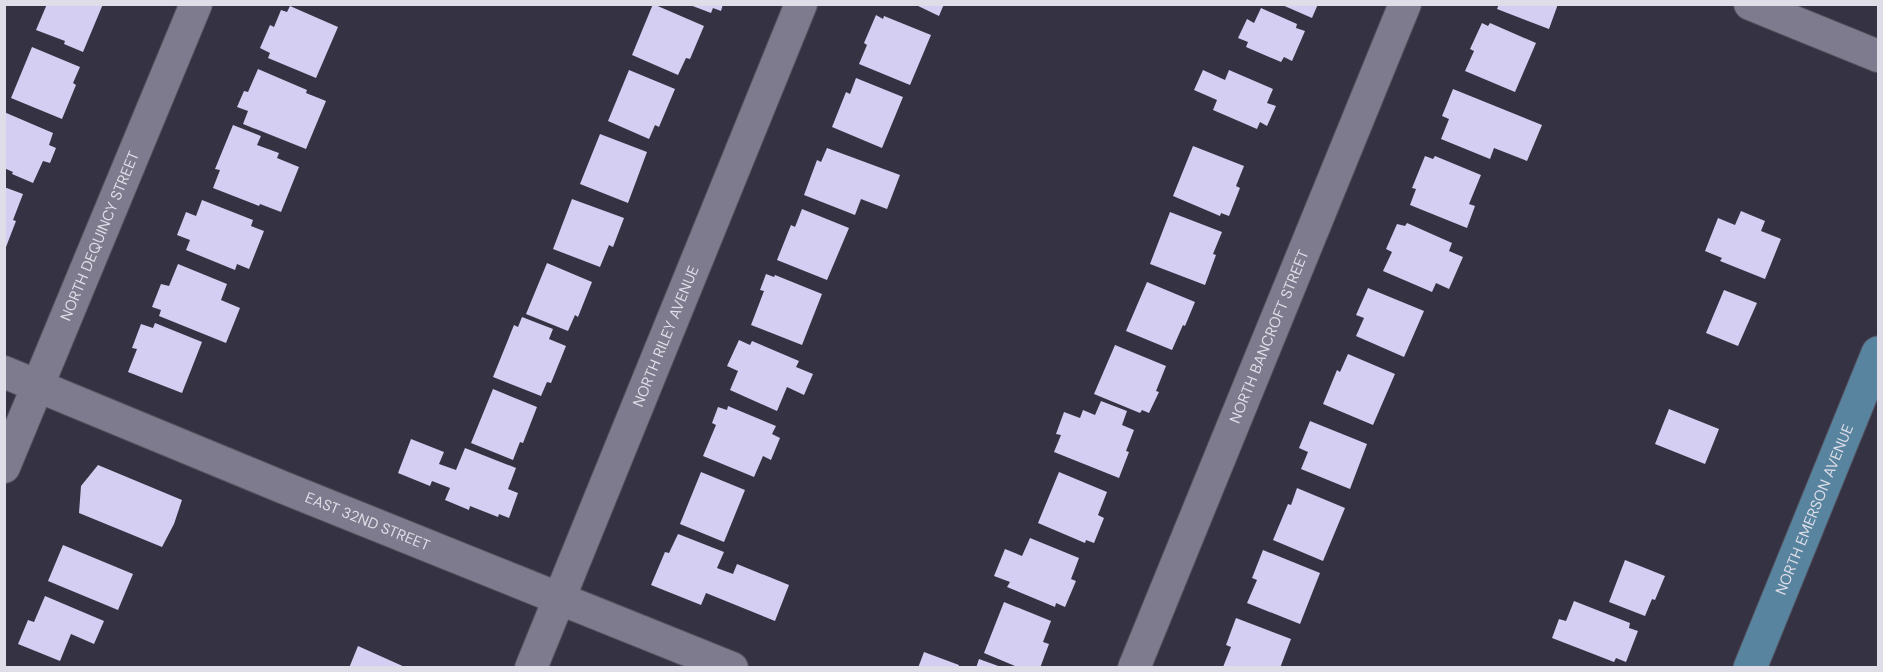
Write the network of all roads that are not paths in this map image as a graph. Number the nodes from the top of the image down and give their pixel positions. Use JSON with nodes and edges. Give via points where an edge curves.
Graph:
{"nodes":[{"id":1,"x":196,"y":4,"type":"edge"},
{"id":2,"x":801,"y":4,"type":"edge"},
{"id":3,"x":1405,"y":4,"type":"edge"},
{"id":4,"x":1750,"y":4,"type":"edge"},
{"id":5,"x":1878,"y":56,"type":"edge"},
{"id":6,"x":1878,"y":352,"type":"edge"},
{"id":7,"x":4,"y":372,"type":"edge"},
{"id":8,"x":39,"y":386,"type":"junction"},
{"id":9,"x":4,"y":467,"type":"edge"},
{"id":10,"x":560,"y":597,"type":"junction"},
{"id":11,"x":531,"y":668,"type":"edge"},
{"id":12,"x":732,"y":668,"type":"edge"},
{"id":13,"x":1134,"y":668,"type":"edge"},
{"id":14,"x":1750,"y":668,"type":"edge"}],
"edges":[{"from":1,"to":8,"type":"street","name":"NORTH DEQUINCY STREET"},
{"from":2,"to":10,"type":"street","name":"NORTH RILEY AVENUE"},
{"from":3,"to":13,"type":"street","name":"NORTH BANCROFT STREET"},
{"from":4,"to":5,"type":"street"},
{"from":6,"to":14,"type":"main road","name":"NORTH EMERSON AVENUE"},
{"from":7,"to":8,"type":"street","name":"EAST 32ND STREET"},
{"from":8,"to":9,"type":"street","name":"NORTH DEQUINCY STREET"},
{"from":8,"to":10,"type":"street","name":"EAST 32ND STREET"},
{"from":10,"to":11,"type":"street","name":"NORTH RILEY AVENUE"},
{"from":10,"to":12,"type":"street","name":"EAST 32ND STREET"}]}
